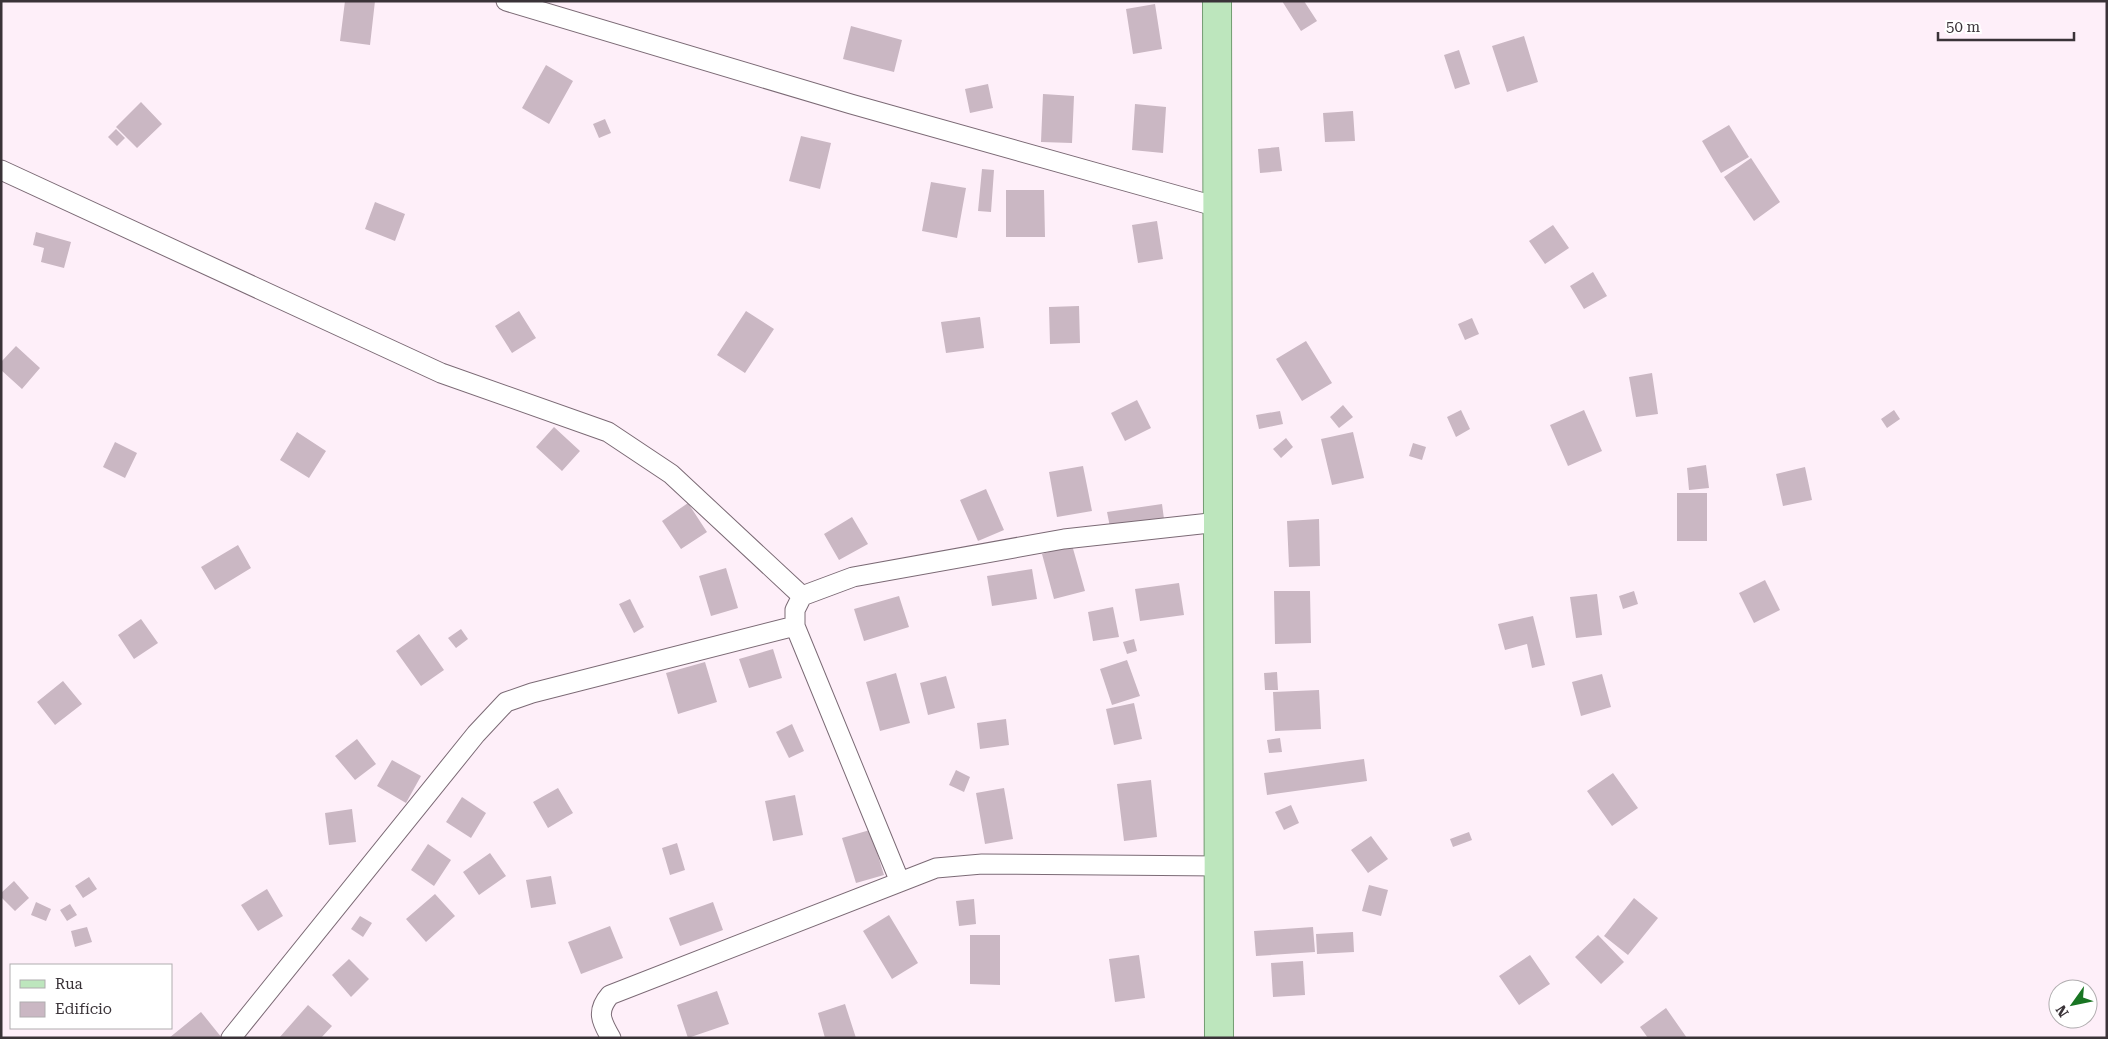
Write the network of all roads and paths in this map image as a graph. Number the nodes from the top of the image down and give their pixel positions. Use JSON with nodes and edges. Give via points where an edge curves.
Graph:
{"nodes":[{"id":1,"x":506,"y":1,"type":"edge"},
{"id":2,"x":1217,"y":1,"type":"edge"},
{"id":3,"x":1,"y":170,"type":"edge"},
{"id":4,"x":1218,"y":208,"type":"junction"},
{"id":5,"x":1219,"y":522,"type":"junction"},
{"id":6,"x":802,"y":596,"type":"junction"},
{"id":7,"x":795,"y":626,"type":"junction"},
{"id":8,"x":1219,"y":866,"type":"junction"},
{"id":9,"x":900,"y":882,"type":"junction"},
{"id":10,"x":231,"y":1038,"type":"edge"},
{"id":11,"x":612,"y":1038,"type":"edge"},
{"id":12,"x":1219,"y":1038,"type":"edge"}],
"edges":[{"from":1,"to":4,"type":"street","via":[[851,104]]},
{"from":2,"to":4,"type":"main road"},
{"from":3,"to":6,"type":"street","via":[[441,373],[608,432],[671,474]]},
{"from":4,"to":5,"type":"main road"},
{"from":5,"to":6,"type":"street","via":[[1064,539],[853,577]]},
{"from":5,"to":8,"type":"main road"},
{"from":6,"to":7,"type":"street","via":[[795,610]]},
{"from":7,"to":9,"type":"street"},
{"from":7,"to":10,"type":"street","via":[[506,702],[470,742]]},
{"from":8,"to":9,"type":"street","via":[[982,864],[936,868]]},
{"from":8,"to":12,"type":"main road"},
{"from":9,"to":11,"type":"street","via":[[610,995],[600,1014]]}]}
